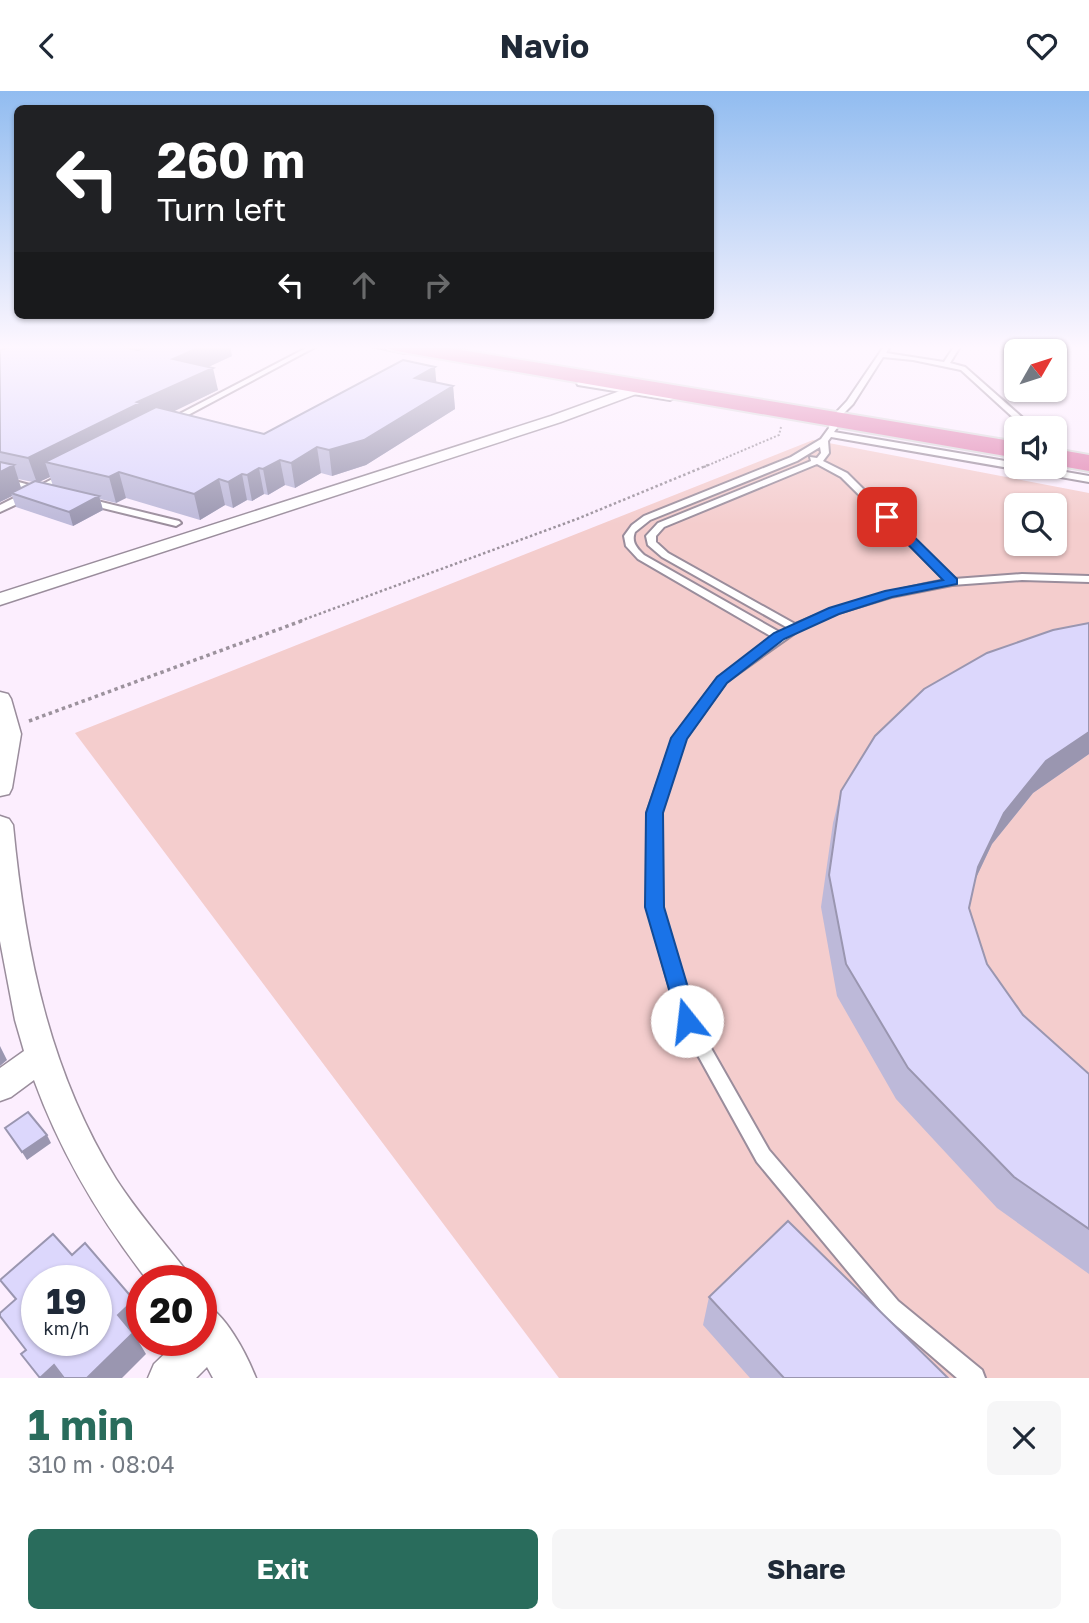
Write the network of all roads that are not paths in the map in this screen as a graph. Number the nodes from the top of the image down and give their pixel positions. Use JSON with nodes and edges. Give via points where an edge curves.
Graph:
{"nodes":[{"id":1,"x":200,"y":405,"type":"edge"},
{"id":2,"x":593,"y":405,"type":"edge"},
{"id":3,"x":716,"y":405,"type":"edge"},
{"id":4,"x":724,"y":405,"type":"edge"},
{"id":5,"x":751,"y":405,"type":"edge"},
{"id":6,"x":847,"y":405,"type":"edge"},
{"id":7,"x":782,"y":418,"type":"road end"},
{"id":8,"x":834,"y":425,"type":"junction"},
{"id":9,"x":156,"y":428,"type":"edge"},
{"id":10,"x":1004,"y":429,"type":"edge"},
{"id":11,"x":1067,"y":438,"type":"edge"},
{"id":12,"x":1089,"y":441,"type":"edge"},
{"id":13,"x":1004,"y":448,"type":"edge"},
{"id":14,"x":802,"y":456,"type":"junction"},
{"id":15,"x":1004,"y":458,"type":"edge"},
{"id":16,"x":1067,"y":459,"type":"edge"},
{"id":17,"x":818,"y":461,"type":"junction"},
{"id":18,"x":1089,"y":463,"type":"edge"},
{"id":19,"x":1004,"y":464,"type":"edge"},
{"id":20,"x":1067,"y":469,"type":"edge"},
{"id":21,"x":76,"y":470,"type":"edge"},
{"id":22,"x":1089,"y":473,"type":"edge"},
{"id":23,"x":1067,"y":475,"type":"edge"},
{"id":24,"x":1089,"y":479,"type":"edge"},
{"id":25,"x":0,"y":480,"type":"edge"},
{"id":26,"x":38,"y":489,"type":"junction"},
{"id":27,"x":51,"y":492,"type":"edge"},
{"id":28,"x":76,"y":499,"type":"edge"},
{"id":29,"x":0,"y":509,"type":"edge"},
{"id":30,"x":176,"y":523,"type":"dead end"},
{"id":31,"x":1089,"y":579,"type":"edge"},
{"id":32,"x":952,"y":582,"type":"junction"},
{"id":33,"x":0,"y":599,"type":"edge"},
{"id":34,"x":795,"y":628,"type":"junction"},
{"id":35,"x":779,"y":636,"type":"junction"},
{"id":36,"x":0,"y":699,"type":"edge"},
{"id":37,"x":0,"y":789,"type":"edge"},
{"id":38,"x":0,"y":825,"type":"edge"},
{"id":39,"x":42,"y":1055,"type":"junction"},
{"id":40,"x":0,"y":1087,"type":"edge"},
{"id":41,"x":159,"y":1265,"type":"edge"},
{"id":42,"x":217,"y":1346,"type":"edge"},
{"id":43,"x":185,"y":1356,"type":"edge"},
{"id":44,"x":168,"y":1378,"type":"edge"},
{"id":45,"x":236,"y":1378,"type":"edge"},
{"id":46,"x":974,"y":1378,"type":"edge"}],
"edges":[{"from":1,"to":9,"type":"lane"},
{"from":2,"to":33,"type":"street"},
{"from":3,"to":7,"type":"lane"},
{"from":4,"to":8,"type":"highway"},
{"from":5,"to":8,"type":"highway"},
{"from":6,"to":8,"type":"lane"},
{"from":8,"to":10,"type":"highway"},
{"from":8,"to":13,"type":"highway"},
{"from":8,"to":14,"type":"lane"},
{"from":8,"to":15,"type":"lane"},
{"from":8,"to":17,"type":"lane"},
{"from":8,"to":19,"type":"lane"},
{"from":11,"to":12,"type":"highway"},
{"from":14,"to":17,"type":"lane"},
{"from":14,"to":35,"type":"lane","via":[[648,518],[628,536],[640,557]]},
{"from":16,"to":18,"type":"highway"},
{"from":17,"to":32,"type":"lane","via":[[844,475]]},
{"from":17,"to":34,"type":"lane","via":[[662,525],[651,535],[651,543],[665,555]]},
{"from":20,"to":22,"type":"lane"},
{"from":21,"to":26,"type":"lane"},
{"from":23,"to":24,"type":"lane"},
{"from":25,"to":26,"type":"lane"},
{"from":26,"to":27,"type":"lane"},
{"from":26,"to":29,"type":"lane"},
{"from":28,"to":30,"type":"lane"},
{"from":31,"to":32,"type":"lane"},
{"from":32,"to":34,"type":"lane","via":[[889,594]]},
{"from":34,"to":35,"type":"lane"},
{"from":35,"to":46,"type":"lane","via":[[722,680],[679,738],[654,813],[654,907],[687,1021],[763,1156],[891,1308]]},
{"from":36,"to":37,"type":"street","via":[[10,727]]},
{"from":38,"to":39,"type":"street","via":[[6,891],[30,1021]]},
{"from":39,"to":40,"type":"street"},
{"from":39,"to":41,"type":"street","via":[[105,1193]]},
{"from":42,"to":45,"type":"street"},
{"from":43,"to":44,"type":"street"}]}
